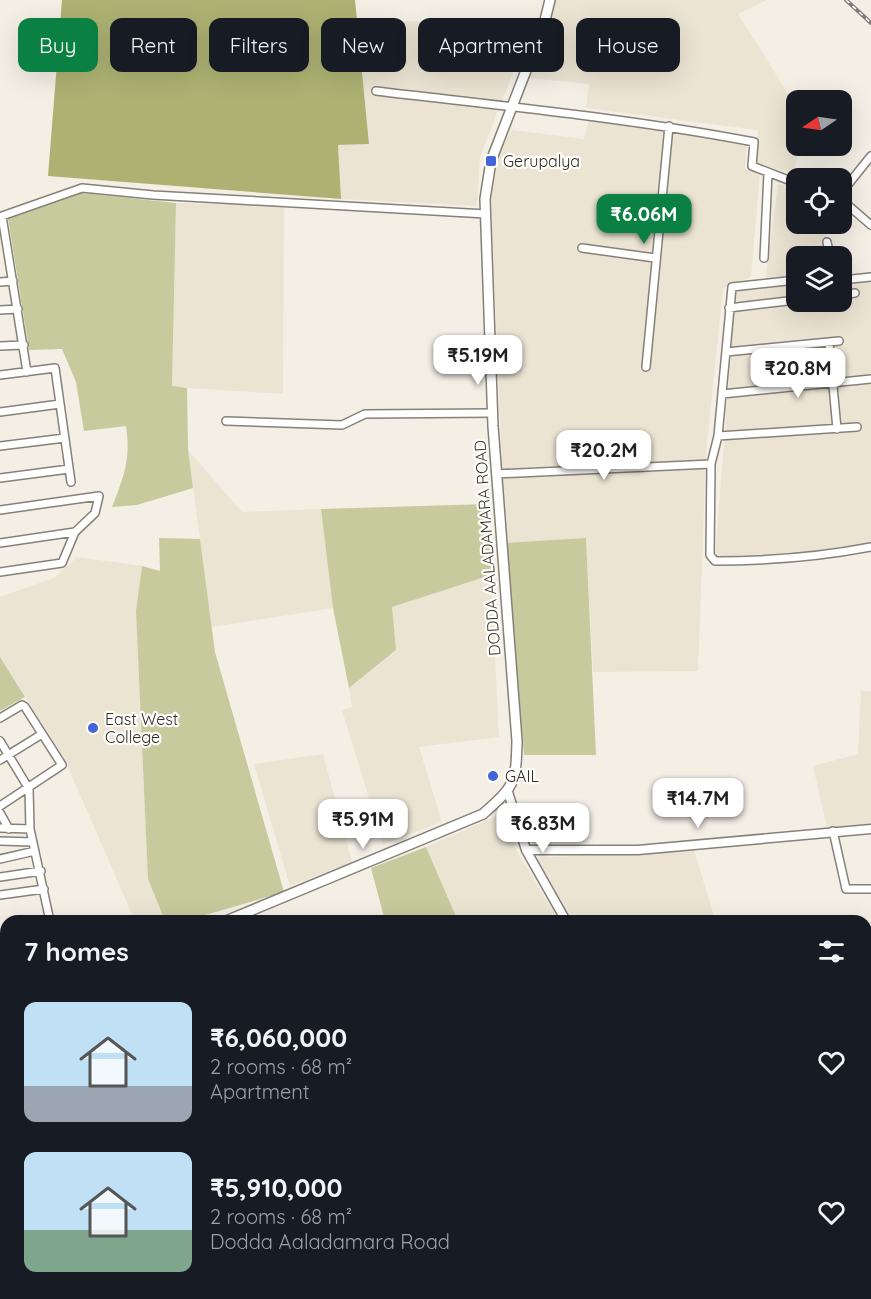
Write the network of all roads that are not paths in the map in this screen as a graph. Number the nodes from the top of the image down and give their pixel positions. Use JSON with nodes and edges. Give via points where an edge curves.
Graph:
{"nodes":[{"id":1,"x":550,"y":0,"type":"edge"},
{"id":2,"x":376,"y":91,"type":"dead end"},
{"id":3,"x":512,"y":107,"type":"junction"},
{"id":4,"x":669,"y":126,"type":"junction"},
{"id":5,"x":871,"y":156,"type":"edge"},
{"id":6,"x":768,"y":173,"type":"junction"},
{"id":7,"x":786,"y":179,"type":"edge"},
{"id":8,"x":852,"y":180,"type":"edge"},
{"id":9,"x":852,"y":209,"type":"edge"},
{"id":10,"x":486,"y":214,"type":"junction"},
{"id":11,"x":871,"y":225,"type":"edge"},
{"id":12,"x":826,"y":242,"type":"dead end"},
{"id":13,"x":3,"y":245,"type":"edge"},
{"id":14,"x":827,"y":246,"type":"edge"},
{"id":15,"x":582,"y":248,"type":"dead end"},
{"id":16,"x":656,"y":258,"type":"junction"},
{"id":17,"x":764,"y":258,"type":"dead end"},
{"id":18,"x":871,"y":277,"type":"edge"},
{"id":19,"x":852,"y":279,"type":"edge"},
{"id":20,"x":13,"y":281,"type":"junction"},
{"id":21,"x":786,"y":281,"type":"edge"},
{"id":22,"x":0,"y":282,"type":"edge"},
{"id":23,"x":852,"y":294,"type":"edge"},
{"id":24,"x":855,"y":294,"type":"dead end"},
{"id":25,"x":786,"y":301,"type":"edge"},
{"id":26,"x":729,"y":308,"type":"junction"},
{"id":27,"x":18,"y":309,"type":"junction"},
{"id":28,"x":0,"y":310,"type":"edge"},
{"id":29,"x":839,"y":340,"type":"dead end"},
{"id":30,"x":829,"y":343,"type":"junction"},
{"id":31,"x":24,"y":345,"type":"junction"},
{"id":32,"x":0,"y":346,"type":"edge"},
{"id":33,"x":726,"y":352,"type":"junction"},
{"id":34,"x":646,"y":367,"type":"dead end"},
{"id":35,"x":27,"y":372,"type":"junction"},
{"id":36,"x":0,"y":375,"type":"edge"},
{"id":37,"x":871,"y":379,"type":"edge"},
{"id":38,"x":833,"y":383,"type":"junction"},
{"id":39,"x":722,"y":394,"type":"junction"},
{"id":40,"x":60,"y":404,"type":"junction"},
{"id":41,"x":0,"y":412,"type":"edge"},
{"id":42,"x":492,"y":413,"type":"junction"},
{"id":43,"x":226,"y":421,"type":"dead end"},
{"id":44,"x":857,"y":427,"type":"dead end"},
{"id":45,"x":837,"y":429,"type":"junction"},
{"id":46,"x":718,"y":436,"type":"junction"},
{"id":47,"x":65,"y":438,"type":"junction"},
{"id":48,"x":0,"y":446,"type":"edge"},
{"id":49,"x":711,"y":464,"type":"junction"},
{"id":50,"x":69,"y":469,"type":"junction"},
{"id":51,"x":496,"y":474,"type":"junction"},
{"id":52,"x":0,"y":478,"type":"edge"},
{"id":53,"x":71,"y":482,"type":"dead end"},
{"id":54,"x":0,"y":510,"type":"edge"},
{"id":55,"x":75,"y":532,"type":"junction"},
{"id":56,"x":0,"y":543,"type":"edge"},
{"id":57,"x":871,"y":547,"type":"edge"},
{"id":58,"x":0,"y":572,"type":"edge"},
{"id":59,"x":0,"y":718,"type":"edge"},
{"id":60,"x":42,"y":734,"type":"junction"},
{"id":61,"x":0,"y":741,"type":"edge"},
{"id":62,"x":9,"y":755,"type":"junction"},
{"id":63,"x":0,"y":760,"type":"edge"},
{"id":64,"x":28,"y":787,"type":"junction"},
{"id":65,"x":508,"y":792,"type":"junction"},
{"id":66,"x":0,"y":806,"type":"edge"},
{"id":67,"x":0,"y":813,"type":"edge"},
{"id":68,"x":0,"y":828,"type":"edge"},
{"id":69,"x":9,"y":829,"type":"junction"},
{"id":70,"x":30,"y":829,"type":"junction"},
{"id":71,"x":871,"y":829,"type":"edge"},
{"id":72,"x":833,"y":831,"type":"junction"},
{"id":73,"x":0,"y":841,"type":"edge"},
{"id":74,"x":33,"y":842,"type":"junction"},
{"id":75,"x":526,"y":850,"type":"junction"},
{"id":76,"x":35,"y":851,"type":"junction"},
{"id":77,"x":0,"y":859,"type":"edge"},
{"id":78,"x":41,"y":871,"type":"junction"},
{"id":79,"x":0,"y":877,"type":"edge"},
{"id":80,"x":44,"y":889,"type":"junction"},
{"id":81,"x":871,"y":890,"type":"edge"},
{"id":82,"x":0,"y":895,"type":"edge"},
{"id":83,"x":49,"y":915,"type":"edge"},
{"id":84,"x":240,"y":915,"type":"edge"},
{"id":85,"x":563,"y":915,"type":"edge"}],
"edges":[{"from":1,"to":3,"type":"main road","name":"DODDA AALADAMARA ROAD"},
{"from":2,"to":3,"type":"street"},
{"from":3,"to":4,"type":"street"},
{"from":3,"to":10,"type":"main road","name":"DODDA AALADAMARA ROAD","via":[[491,161]]},
{"from":4,"to":6,"type":"street","via":[[754,142],[752,166]]},
{"from":4,"to":16,"type":"street"},
{"from":5,"to":8,"type":"street"},
{"from":6,"to":7,"type":"street"},
{"from":6,"to":17,"type":"street"},
{"from":9,"to":11,"type":"street"},
{"from":10,"to":13,"type":"street","via":[[82,188],[2,216]]},
{"from":10,"to":42,"type":"main road","name":"DODDA AALADAMARA ROAD"},
{"from":12,"to":14,"type":"street"},
{"from":13,"to":20,"type":"street"},
{"from":15,"to":16,"type":"street"},
{"from":16,"to":34,"type":"street"},
{"from":18,"to":19,"type":"street"},
{"from":20,"to":22,"type":"street"},
{"from":20,"to":27,"type":"street"},
{"from":21,"to":26,"type":"street","via":[[732,287]]},
{"from":23,"to":24,"type":"street"},
{"from":25,"to":26,"type":"street"},
{"from":26,"to":33,"type":"street"},
{"from":27,"to":28,"type":"street"},
{"from":27,"to":31,"type":"street"},
{"from":29,"to":30,"type":"street"},
{"from":30,"to":33,"type":"street"},
{"from":30,"to":38,"type":"street"},
{"from":31,"to":32,"type":"street"},
{"from":31,"to":35,"type":"street"},
{"from":33,"to":39,"type":"street"},
{"from":35,"to":36,"type":"street"},
{"from":35,"to":40,"type":"street","via":[[55,368]]},
{"from":37,"to":38,"type":"street"},
{"from":38,"to":39,"type":"street"},
{"from":38,"to":45,"type":"street"},
{"from":39,"to":46,"type":"street"},
{"from":40,"to":41,"type":"street"},
{"from":40,"to":47,"type":"street"},
{"from":42,"to":43,"type":"street","via":[[365,414],[342,425]]},
{"from":42,"to":51,"type":"main road","name":"DODDA AALADAMARA ROAD"},
{"from":44,"to":45,"type":"street"},
{"from":45,"to":46,"type":"street"},
{"from":46,"to":49,"type":"street"},
{"from":47,"to":48,"type":"street"},
{"from":47,"to":50,"type":"street"},
{"from":49,"to":51,"type":"street"},
{"from":49,"to":57,"type":"street","via":[[713,561],[817,558]]},
{"from":50,"to":52,"type":"street"},
{"from":50,"to":53,"type":"street"},
{"from":51,"to":65,"type":"main road","name":"DODDA AALADAMARA ROAD","via":[[517,741],[516,767]]},
{"from":54,"to":55,"type":"street","via":[[99,496],[95,513]]},
{"from":55,"to":56,"type":"street"},
{"from":55,"to":58,"type":"street","via":[[62,563]]},
{"from":59,"to":60,"type":"street","via":[[22,705]]},
{"from":60,"to":62,"type":"street"},
{"from":60,"to":64,"type":"street","via":[[62,765]]},
{"from":61,"to":62,"type":"street"},
{"from":62,"to":63,"type":"street"},
{"from":62,"to":64,"type":"street"},
{"from":64,"to":66,"type":"street"},
{"from":64,"to":70,"type":"street"},
{"from":65,"to":75,"type":"street"},
{"from":65,"to":84,"type":"main road","via":[[483,814]]},
{"from":67,"to":69,"type":"street"},
{"from":68,"to":69,"type":"street"},
{"from":69,"to":70,"type":"street"},
{"from":70,"to":74,"type":"street"},
{"from":71,"to":72,"type":"street"},
{"from":72,"to":75,"type":"street","via":[[638,850]]},
{"from":72,"to":81,"type":"street","via":[[846,890]]},
{"from":73,"to":74,"type":"street"},
{"from":74,"to":76,"type":"street"},
{"from":75,"to":85,"type":"street"},
{"from":76,"to":77,"type":"street"},
{"from":76,"to":78,"type":"street"},
{"from":78,"to":79,"type":"street"},
{"from":78,"to":80,"type":"street"},
{"from":80,"to":82,"type":"street"},
{"from":80,"to":83,"type":"street"}]}
